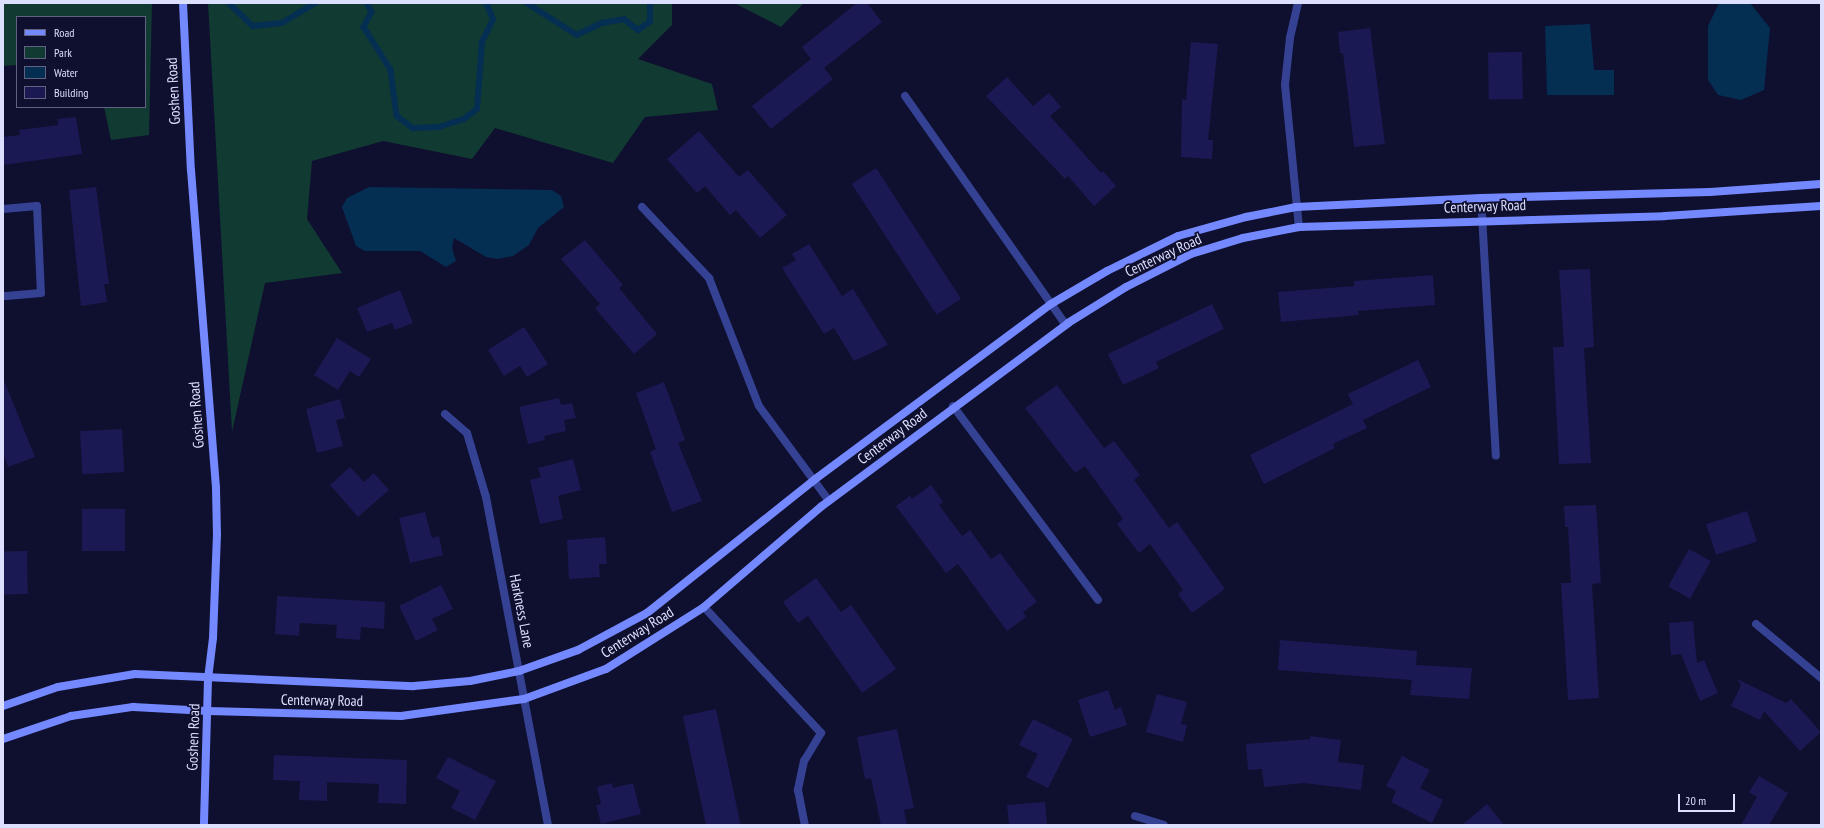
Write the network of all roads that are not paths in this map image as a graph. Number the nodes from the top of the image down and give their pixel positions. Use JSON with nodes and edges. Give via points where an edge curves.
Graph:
{"nodes":[{"id":1,"x":183,"y":3,"type":"edge"},
{"id":2,"x":1298,"y":3,"type":"edge"},
{"id":3,"x":905,"y":96,"type":"dead end"},
{"id":4,"x":1821,"y":184,"type":"edge"},
{"id":5,"x":1481,"y":198,"type":"junction"},
{"id":6,"x":1821,"y":206,"type":"edge"},
{"id":7,"x":642,"y":207,"type":"dead end"},
{"id":8,"x":1296,"y":207,"type":"junction"},
{"id":9,"x":3,"y":209,"type":"edge"},
{"id":10,"x":1482,"y":220,"type":"junction"},
{"id":11,"x":1299,"y":227,"type":"junction"},
{"id":12,"x":3,"y":296,"type":"edge"},
{"id":13,"x":1050,"y":304,"type":"junction"},
{"id":14,"x":1066,"y":325,"type":"junction"},
{"id":15,"x":953,"y":406,"type":"junction"},
{"id":16,"x":446,"y":414,"type":"dead end"},
{"id":17,"x":1496,"y":456,"type":"dead end"},
{"id":18,"x":814,"y":480,"type":"junction"},
{"id":19,"x":829,"y":501,"type":"junction"},
{"id":20,"x":1098,"y":600,"type":"dead end"},
{"id":21,"x":704,"y":607,"type":"junction"},
{"id":22,"x":1756,"y":624,"type":"dead end"},
{"id":23,"x":519,"y":671,"type":"junction"},
{"id":24,"x":1821,"y":678,"type":"edge"},
{"id":25,"x":208,"y":679,"type":"junction"},
{"id":26,"x":524,"y":699,"type":"junction"},
{"id":27,"x":3,"y":706,"type":"edge"},
{"id":28,"x":208,"y":712,"type":"junction"},
{"id":29,"x":3,"y":739,"type":"edge"},
{"id":30,"x":1135,"y":816,"type":"dead end"},
{"id":31,"x":204,"y":825,"type":"edge"},
{"id":32,"x":548,"y":825,"type":"edge"},
{"id":33,"x":805,"y":825,"type":"edge"},
{"id":34,"x":1164,"y":825,"type":"edge"}],
"edges":[{"from":1,"to":25,"type":"street","name":"Goshen Road","via":[[191,170],[216,488],[214,623]]},
{"from":2,"to":8,"type":"street","via":[[1290,38],[1285,85]]},
{"from":3,"to":13,"type":"street"},
{"from":4,"to":5,"type":"street","name":"Centerway Road","via":[[1710,192]]},
{"from":5,"to":8,"type":"street","name":"Centerway Road"},
{"from":5,"to":10,"type":"street"},
{"from":6,"to":10,"type":"street","name":"Centerway Road","via":[[1665,216]]},
{"from":7,"to":18,"type":"street","via":[[709,278],[759,406]]},
{"from":8,"to":11,"type":"street"},
{"from":8,"to":13,"type":"street","name":"Centerway Road","via":[[1246,217],[1178,236],[1107,271]]},
{"from":9,"to":12,"type":"street","via":[[37,206],[41,292]]},
{"from":10,"to":11,"type":"street","name":"Centerway Road"},
{"from":10,"to":17,"type":"street"},
{"from":11,"to":14,"type":"street","name":"Centerway Road","via":[[1243,238],[1190,254],[1126,287]]},
{"from":13,"to":14,"type":"street"},
{"from":13,"to":18,"type":"street","name":"Centerway Road"},
{"from":14,"to":15,"type":"street","name":"Centerway Road"},
{"from":15,"to":19,"type":"street","name":"Centerway Road"},
{"from":15,"to":20,"type":"street"},
{"from":16,"to":23,"type":"street","name":"Harkness Lane","via":[[466,433],[478,468]]},
{"from":18,"to":19,"type":"street"},
{"from":18,"to":23,"type":"street","name":"Centerway Road","via":[[647,613],[578,650]]},
{"from":19,"to":21,"type":"street","name":"Centerway Road"},
{"from":21,"to":26,"type":"street","name":"Centerway Road","via":[[606,669]]},
{"from":21,"to":33,"type":"street","via":[[821,733],[804,761],[798,790]]},
{"from":22,"to":24,"type":"street"},
{"from":23,"to":25,"type":"street","name":"Centerway Road","via":[[470,681],[414,686]]},
{"from":23,"to":26,"type":"street","name":"Harkness Lane"},
{"from":25,"to":27,"type":"street","name":"Centerway Road","via":[[136,674],[58,687]]},
{"from":25,"to":28,"type":"street","name":"Goshen Road"},
{"from":26,"to":28,"type":"street","name":"Centerway Road","via":[[401,716]]},
{"from":26,"to":32,"type":"street","name":"Harkness Lane"},
{"from":28,"to":29,"type":"street","name":"Centerway Road","via":[[133,706],[71,716]]},
{"from":28,"to":31,"type":"street","name":"Goshen Road"},
{"from":30,"to":34,"type":"street"}]}
